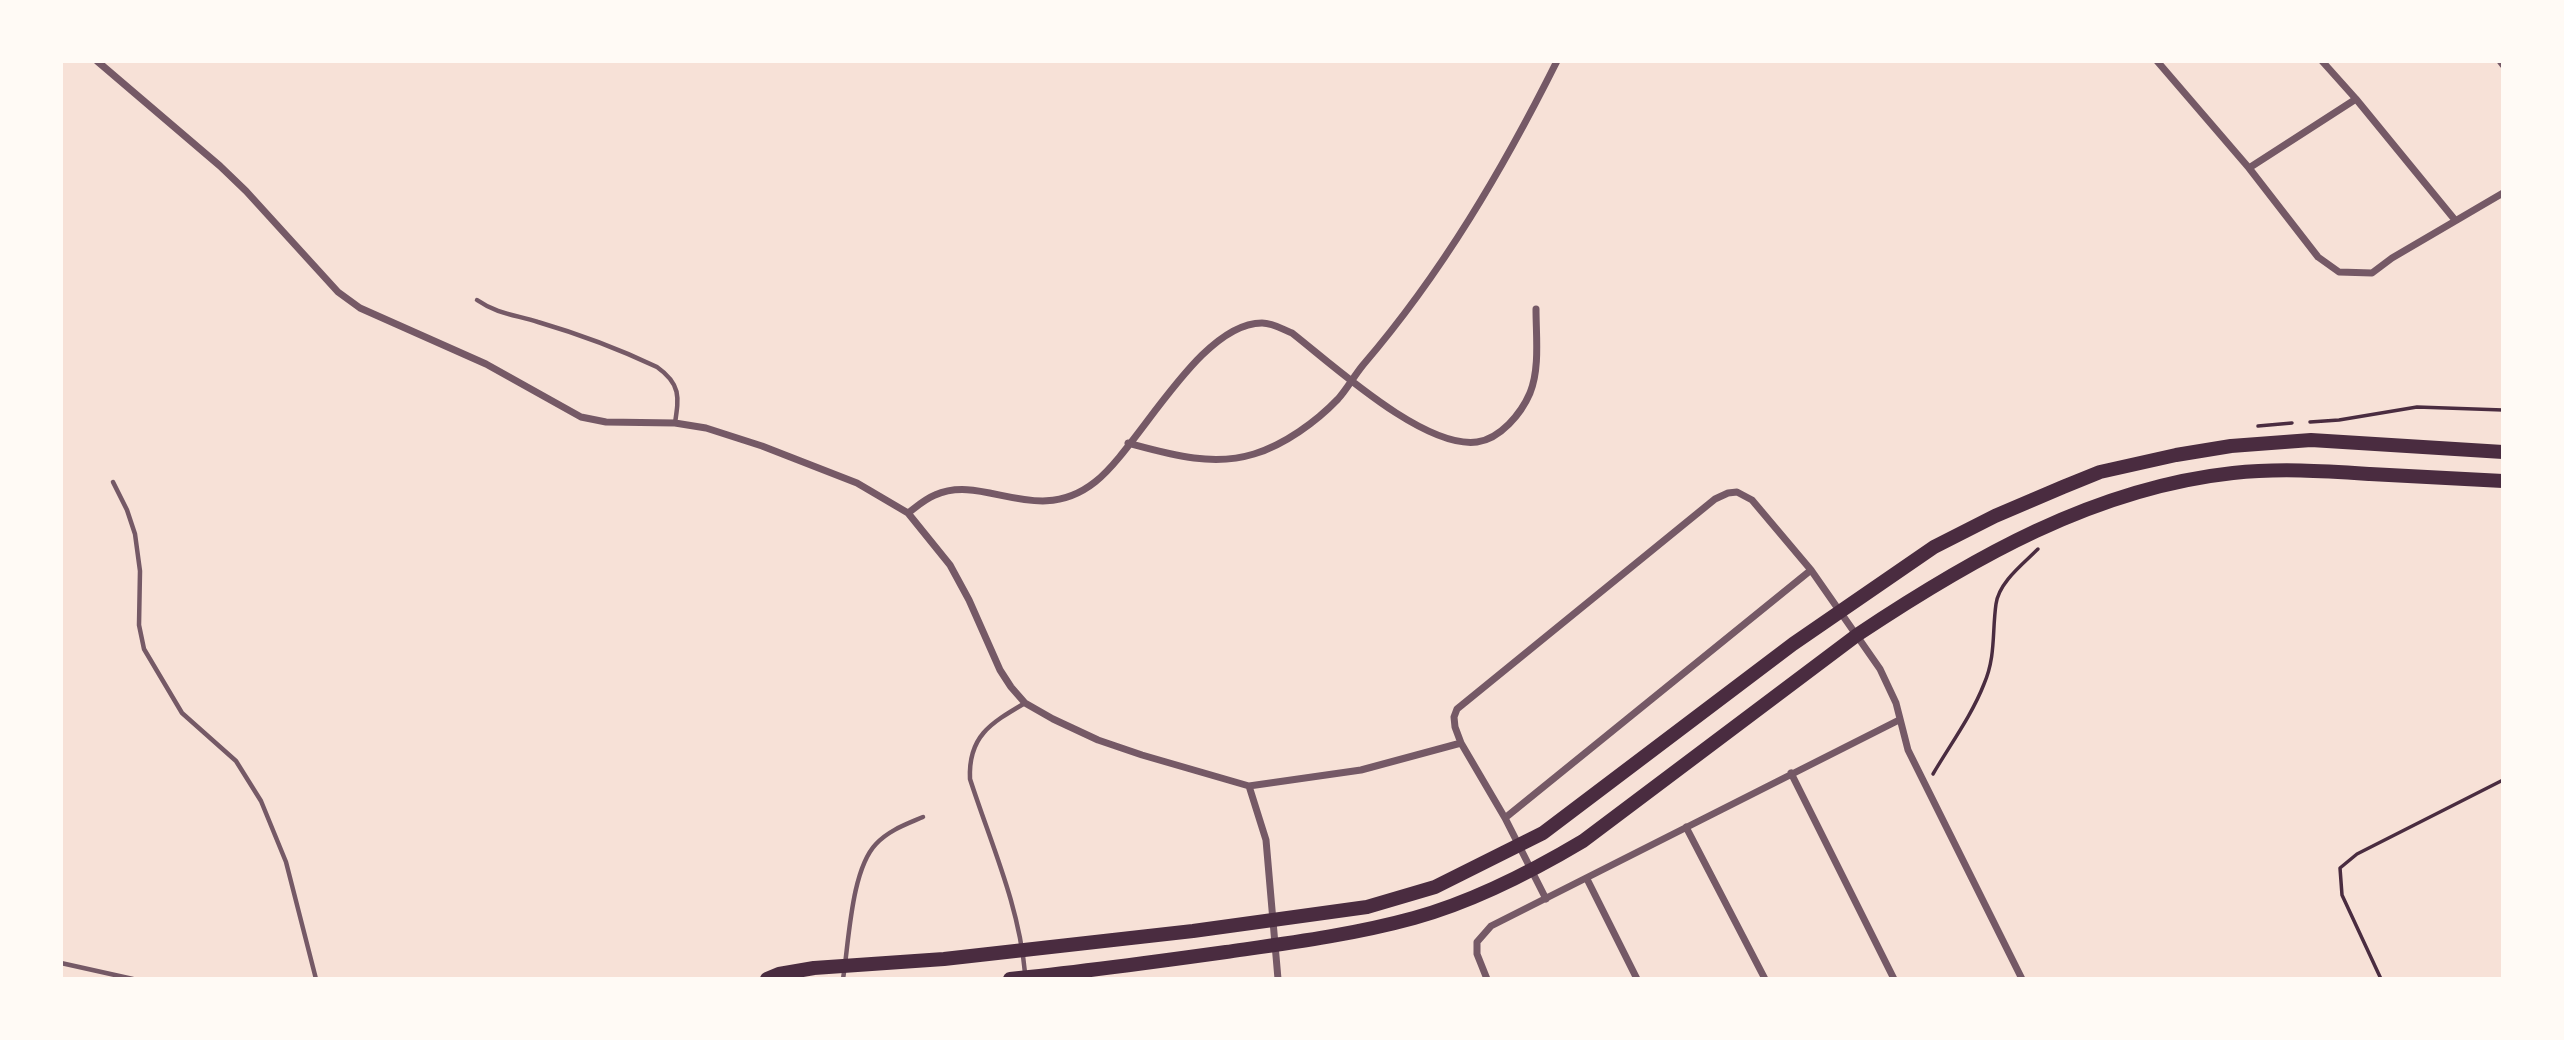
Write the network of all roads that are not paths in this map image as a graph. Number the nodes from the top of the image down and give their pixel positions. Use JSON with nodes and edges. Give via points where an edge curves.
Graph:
{"nodes":[{"id":1,"x":97,"y":61,"type":"edge"},
{"id":2,"x":1557,"y":61,"type":"edge"},
{"id":3,"x":2157,"y":61,"type":"edge"},
{"id":4,"x":2322,"y":61,"type":"edge"},
{"id":5,"x":2356,"y":99,"type":"junction"},
{"id":6,"x":2249,"y":169,"type":"junction"},
{"id":7,"x":2503,"y":192,"type":"edge"},
{"id":8,"x":2455,"y":220,"type":"junction"},
{"id":9,"x":477,"y":300,"type":"dead end"},
{"id":10,"x":1536,"y":309,"type":"dead end"},
{"id":11,"x":1351,"y":380,"type":"junction"},
{"id":12,"x":675,"y":423,"type":"junction"},
{"id":13,"x":1128,"y":443,"type":"junction"},
{"id":14,"x":2503,"y":452,"type":"edge"},
{"id":15,"x":2503,"y":481,"type":"edge"},
{"id":16,"x":113,"y":482,"type":"dead end"},
{"id":17,"x":908,"y":513,"type":"junction"},
{"id":18,"x":1811,"y":570,"type":"junction"},
{"id":19,"x":1840,"y":611,"type":"junction"},
{"id":20,"x":1857,"y":635,"type":"junction"},
{"id":21,"x":1025,"y":703,"type":"junction"},
{"id":22,"x":1899,"y":720,"type":"junction"},
{"id":23,"x":1461,"y":743,"type":"junction"},
{"id":24,"x":1791,"y":773,"type":"junction"},
{"id":25,"x":1249,"y":786,"type":"junction"},
{"id":26,"x":923,"y":817,"type":"dead end"},
{"id":27,"x":1505,"y":818,"type":"junction"},
{"id":28,"x":1686,"y":827,"type":"junction"},
{"id":29,"x":1519,"y":846,"type":"junction"},
{"id":30,"x":1531,"y":869,"type":"junction"},
{"id":31,"x":1587,"y":879,"type":"junction"},
{"id":32,"x":1546,"y":899,"type":"junction"},
{"id":33,"x":1272,"y":920,"type":"junction"},
{"id":34,"x":1274,"y":945,"type":"junction"},
{"id":35,"x":1023,"y":950,"type":"junction"},
{"id":36,"x":61,"y":963,"type":"edge"},
{"id":37,"x":844,"y":972,"type":"edge"},
{"id":38,"x":1020,"y":978,"type":"edge"},
{"id":39,"x":133,"y":979,"type":"edge"},
{"id":40,"x":316,"y":979,"type":"edge"},
{"id":41,"x":767,"y":979,"type":"edge"},
{"id":42,"x":1278,"y":979,"type":"edge"},
{"id":43,"x":1487,"y":979,"type":"edge"},
{"id":44,"x":1637,"y":979,"type":"edge"},
{"id":45,"x":1765,"y":979,"type":"edge"},
{"id":46,"x":1895,"y":979,"type":"edge"},
{"id":47,"x":2022,"y":979,"type":"edge"}],
"edges":[{"from":1,"to":12,"type":"street","via":[[237,183],[338,292],[360,308],[486,364],[581,418]]},
{"from":2,"to":11,"type":"street","via":[[1443,264]]},
{"from":3,"to":6,"type":"street"},
{"from":4,"to":5,"type":"street"},
{"from":5,"to":6,"type":"street"},
{"from":5,"to":8,"type":"street"},
{"from":6,"to":8,"type":"street","via":[[2318,257],[2339,272],[2372,273]]},
{"from":7,"to":8,"type":"street"},
{"from":9,"to":12,"type":"lane","via":[[499,313],[577,334],[657,368],[679,395]]},
{"from":10,"to":11,"type":"street","via":[[1536,365],[1530,393],[1499,434],[1478,443],[1429,433]]},
{"from":11,"to":13,"type":"street","via":[[1313,421],[1253,454],[1196,458]]},
{"from":11,"to":13,"type":"street","via":[[1292,333],[1275,325],[1250,325],[1213,346],[1166,393]]},
{"from":12,"to":17,"type":"street","via":[[762,446],[858,483]]},
{"from":13,"to":17,"type":"street","via":[[1096,482],[1078,493],[1033,502],[953,490],[934,495]]},
{"from":14,"to":19,"type":"main road","via":[[2311,440],[2231,446],[2113,469],[2006,511],[1934,547]]},
{"from":15,"to":20,"type":"main road","via":[[2297,469],[2184,480],[2101,503],[2044,527],[1950,576]]},
{"from":16,"to":40,"type":"lane","via":[[135,534],[144,649],[182,713],[236,761],[261,801],[286,862]]},
{"from":17,"to":21,"type":"street","via":[[950,565],[1000,670]]},
{"from":18,"to":19,"type":"street"},
{"from":18,"to":23,"type":"street","via":[[1752,500],[1737,492],[1715,499],[1465,701],[1454,717]]},
{"from":18,"to":27,"type":"street"},
{"from":19,"to":20,"type":"street"},
{"from":19,"to":29,"type":"main road","via":[[1584,803]]},
{"from":20,"to":22,"type":"street","via":[[1887,681]]},
{"from":20,"to":30,"type":"main road","via":[[1583,841]]},
{"from":21,"to":25,"type":"street","via":[[1098,740]]},
{"from":21,"to":35,"type":"lane","via":[[992,722],[977,740],[970,763],[970,779],[1013,904]]},
{"from":22,"to":24,"type":"street"},
{"from":22,"to":47,"type":"street","via":[[1908,750]]},
{"from":23,"to":25,"type":"street","via":[[1361,770]]},
{"from":23,"to":27,"type":"street"},
{"from":24,"to":28,"type":"street"},
{"from":24,"to":46,"type":"street"},
{"from":25,"to":33,"type":"street","via":[[1265,841]]},
{"from":26,"to":37,"type":"lane","via":[[895,829],[867,855],[860,872]]},
{"from":27,"to":29,"type":"street"},
{"from":28,"to":31,"type":"street"},
{"from":28,"to":45,"type":"street"},
{"from":29,"to":30,"type":"street"},
{"from":29,"to":33,"type":"main road","via":[[1435,887],[1367,907]]},
{"from":30,"to":32,"type":"street"},
{"from":30,"to":34,"type":"main road","via":[[1416,918]]},
{"from":31,"to":32,"type":"street"},
{"from":31,"to":44,"type":"street"},
{"from":32,"to":43,"type":"street","via":[[1483,933],[1477,954]]},
{"from":33,"to":34,"type":"street"},
{"from":33,"to":35,"type":"main road"},
{"from":34,"to":38,"type":"main road"},
{"from":34,"to":42,"type":"street"},
{"from":35,"to":37,"type":"main road"},
{"from":35,"to":38,"type":"lane"},
{"from":36,"to":39,"type":"lane"},
{"from":37,"to":41,"type":"main road","via":[[779,974]]}]}
